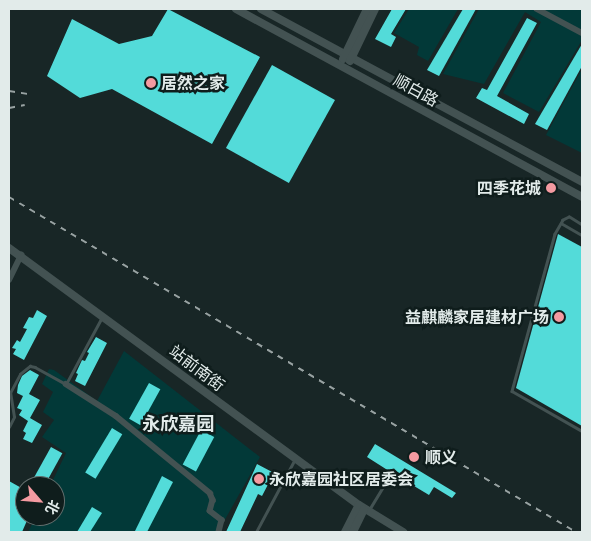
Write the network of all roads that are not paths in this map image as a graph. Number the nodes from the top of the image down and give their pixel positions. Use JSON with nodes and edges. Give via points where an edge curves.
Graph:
{"nodes":[{"id":1,"x":236,"y":9,"type":"edge"},
{"id":2,"x":260,"y":9,"type":"edge"},
{"id":3,"x":367,"y":9,"type":"edge"},
{"id":4,"x":375,"y":9,"type":"edge"},
{"id":5,"x":537,"y":9,"type":"edge"},
{"id":6,"x":582,"y":33,"type":"edge"},
{"id":7,"x":349,"y":56,"type":"junction"},
{"id":8,"x":343,"y":66,"type":"junction"},
{"id":9,"x":582,"y":182,"type":"edge"},
{"id":10,"x":582,"y":197,"type":"edge"},
{"id":11,"x":561,"y":223,"type":"junction"},
{"id":12,"x":582,"y":225,"type":"edge"},
{"id":13,"x":582,"y":235,"type":"edge"},
{"id":14,"x":9,"y":248,"type":"edge"},
{"id":15,"x":21,"y":255,"type":"junction"},
{"id":16,"x":9,"y":280,"type":"edge"},
{"id":17,"x":103,"y":315,"type":"junction"},
{"id":18,"x":66,"y":384,"type":"junction"},
{"id":19,"x":9,"y":427,"type":"edge"},
{"id":20,"x":582,"y":431,"type":"edge"},
{"id":21,"x":295,"y":458,"type":"junction"},
{"id":22,"x":392,"y":472,"type":"dead end"},
{"id":23,"x":364,"y":508,"type":"junction"},
{"id":24,"x":219,"y":532,"type":"edge"},
{"id":25,"x":256,"y":532,"type":"edge"},
{"id":26,"x":345,"y":532,"type":"edge"},
{"id":27,"x":353,"y":532,"type":"edge"},
{"id":28,"x":403,"y":532,"type":"edge"}],
"edges":[{"from":1,"to":8,"type":"main road","name":"顺白路"},
{"from":2,"to":7,"type":"main road","name":"顺白路"},
{"from":3,"to":7,"type":"main road"},
{"from":4,"to":7,"type":"main road"},
{"from":5,"to":6,"type":"street"},
{"from":7,"to":8,"type":"main road"},
{"from":7,"to":9,"type":"main road","name":"顺白路"},
{"from":8,"to":10,"type":"main road","name":"顺白路"},
{"from":11,"to":12,"type":"lane","via":[[568,217]]},
{"from":11,"to":13,"type":"lane"},
{"from":11,"to":20,"type":"lane","via":[[555,234],[512,392]]},
{"from":14,"to":15,"type":"main road","name":"站前南街"},
{"from":15,"to":16,"type":"street"},
{"from":15,"to":17,"type":"main road","name":"站前南街"},
{"from":17,"to":18,"type":"lane"},
{"from":17,"to":21,"type":"main road","name":"站前南街"},
{"from":18,"to":19,"type":"lane","via":[[30,366],[20,374],[10,393],[14,418]]},
{"from":18,"to":24,"type":"street","via":[[116,416],[210,493],[213,500],[210,511],[222,520]]},
{"from":21,"to":23,"type":"main road","name":"站前南街"},
{"from":21,"to":25,"type":"lane"},
{"from":22,"to":23,"type":"lane"},
{"from":23,"to":26,"type":"main road"},
{"from":23,"to":27,"type":"main road"},
{"from":23,"to":28,"type":"main road","name":"站前南街"}]}
